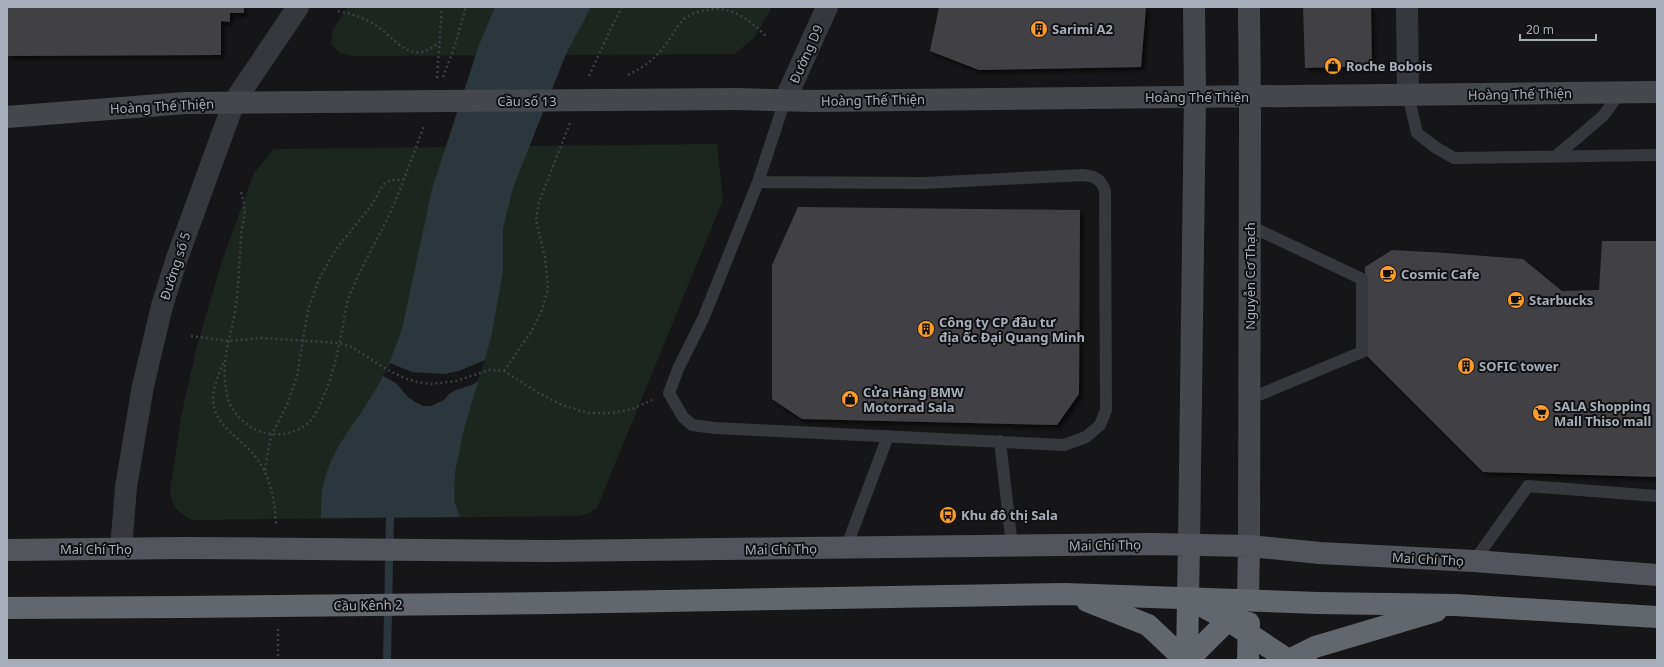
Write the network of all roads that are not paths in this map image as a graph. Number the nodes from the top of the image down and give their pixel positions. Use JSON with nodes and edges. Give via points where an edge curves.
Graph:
{"nodes":[{"id":1,"x":298,"y":7,"type":"edge"},
{"id":2,"x":827,"y":7,"type":"edge"},
{"id":3,"x":1194,"y":7,"type":"edge"},
{"id":4,"x":1249,"y":7,"type":"edge"},
{"id":5,"x":1407,"y":7,"type":"edge"},
{"id":6,"x":1657,"y":92,"type":"edge"},
{"id":7,"x":1620,"y":93,"type":"junction"},
{"id":8,"x":1408,"y":95,"type":"junction"},
{"id":9,"x":1195,"y":96,"type":"junction"},
{"id":10,"x":1250,"y":96,"type":"junction"},
{"id":11,"x":736,"y":99,"type":"joint"},
{"id":12,"x":785,"y":100,"type":"junction"},
{"id":13,"x":234,"y":102,"type":"junction"},
{"id":14,"x":318,"y":102,"type":"joint"},
{"id":15,"x":7,"y":117,"type":"edge"},
{"id":16,"x":1657,"y":155,"type":"edge"},
{"id":17,"x":1555,"y":157,"type":"junction"},
{"id":18,"x":758,"y":182,"type":"junction"},
{"id":19,"x":1250,"y":226,"type":"junction"},
{"id":20,"x":1249,"y":399,"type":"junction"},
{"id":21,"x":888,"y":436,"type":"junction"},
{"id":22,"x":1000,"y":441,"type":"junction"},
{"id":23,"x":1657,"y":496,"type":"edge"},
{"id":24,"x":1188,"y":545,"type":"junction"},
{"id":25,"x":1012,"y":546,"type":"junction"},
{"id":26,"x":1249,"y":546,"type":"junction"},
{"id":27,"x":846,"y":548,"type":"junction"},
{"id":28,"x":121,"y":549,"type":"junction"},
{"id":29,"x":7,"y":550,"type":"edge"},
{"id":30,"x":1474,"y":561,"type":"junction"},
{"id":31,"x":1657,"y":575,"type":"edge"},
{"id":32,"x":1065,"y":594,"type":"junction"},
{"id":33,"x":1188,"y":598,"type":"junction"},
{"id":34,"x":1248,"y":600,"type":"junction"},
{"id":35,"x":1456,"y":605,"type":"junction"},
{"id":36,"x":7,"y":608,"type":"edge"},
{"id":37,"x":1657,"y":617,"type":"edge"},
{"id":38,"x":1228,"y":620,"type":"junction"},
{"id":39,"x":1249,"y":634,"type":"junction"},
{"id":40,"x":1187,"y":660,"type":"edge"},
{"id":41,"x":1248,"y":660,"type":"edge"},
{"id":42,"x":1288,"y":660,"type":"edge"}],
"edges":[{"from":1,"to":13,"type":"street","name":"Đường số 5"},
{"from":2,"to":12,"type":"street","name":"Đường D9"},
{"from":3,"to":9,"type":"street"},
{"from":4,"to":10,"type":"street","name":"Nguyễn Cơ Thạch"},
{"from":5,"to":8,"type":"street"},
{"from":6,"to":7,"type":"street","name":"Hoàng Thế Thiện"},
{"from":7,"to":8,"type":"street","name":"Hoàng Thế Thiện"},
{"from":7,"to":17,"type":"lane","via":[[1603,116]]},
{"from":8,"to":10,"type":"street","name":"Hoàng Thế Thiện"},
{"from":8,"to":17,"type":"lane","via":[[1417,133],[1454,158]]},
{"from":9,"to":10,"type":"street","name":"Hoàng Thế Thiện"},
{"from":9,"to":12,"type":"street","name":"Hoàng Thế Thiện"},
{"from":9,"to":24,"type":"street"},
{"from":10,"to":19,"type":"street","name":"Nguyễn Cơ Thạch"},
{"from":11,"to":12,"type":"street","name":"Hoàng Thế Thiện"},
{"from":11,"to":14,"type":"street","name":"Cầu số 13","bridge":true},
{"from":12,"to":18,"type":"lane"},
{"from":13,"to":14,"type":"street","name":"Hoàng Thế Thiện"},
{"from":13,"to":15,"type":"street","name":"Hoàng Thế Thiện","via":[[185,103]]},
{"from":13,"to":28,"type":"street","name":"Đường số 5","via":[[177,258],[151,349],[126,487]]},
{"from":16,"to":17,"type":"lane"},
{"from":18,"to":21,"type":"lane","via":[[703,319],[669,393],[683,417],[692,425]]},
{"from":18,"to":22,"type":"lane","via":[[924,183],[1083,175],[1092,176],[1103,183],[1106,410],[1100,425],[1086,437],[1064,445]]},
{"from":19,"to":20,"type":"street","name":"Nguyễn Cơ Thạch"},
{"from":19,"to":20,"type":"lane","via":[[1362,279],[1362,352]]},
{"from":20,"to":26,"type":"street","name":"Nguyễn Cơ Thạch"},
{"from":21,"to":22,"type":"lane"},
{"from":21,"to":27,"type":"lane"},
{"from":22,"to":25,"type":"lane"},
{"from":23,"to":30,"type":"lane","via":[[1528,486]]},
{"from":24,"to":25,"type":"main road","name":"Mai Chí Thọ"},
{"from":24,"to":26,"type":"main road","name":"Mai Chí Thọ"},
{"from":24,"to":33,"type":"main road"},
{"from":25,"to":27,"type":"main road","name":"Mai Chí Thọ"},
{"from":26,"to":30,"type":"main road","name":"Mai Chí Thọ","via":[[1320,554]]},
{"from":26,"to":34,"type":"main road"},
{"from":27,"to":28,"type":"main road","name":"Mai Chí Thọ","bridge":true,"via":[[551,551]]},
{"from":28,"to":29,"type":"main road","name":"Mai Chí Thọ"},
{"from":30,"to":31,"type":"main road","name":"Mai Chí Thọ"},
{"from":32,"to":33,"type":"highway"},
{"from":32,"to":36,"type":"highway","name":"Cầu Kênh 2","bridge":true,"via":[[552,603]]},
{"from":32,"to":40,"type":"highway","via":[[1148,625]]},
{"from":33,"to":34,"type":"highway"},
{"from":33,"to":38,"type":"highway"},
{"from":33,"to":40,"type":"highway"},
{"from":34,"to":35,"type":"highway"},
{"from":34,"to":38,"type":"highway"},
{"from":34,"to":39,"type":"highway"},
{"from":35,"to":37,"type":"highway"},
{"from":35,"to":42,"type":"highway","via":[[1315,647]]},
{"from":38,"to":39,"type":"highway"},
{"from":38,"to":40,"type":"highway"},
{"from":39,"to":41,"type":"highway"},
{"from":39,"to":42,"type":"highway"}]}
